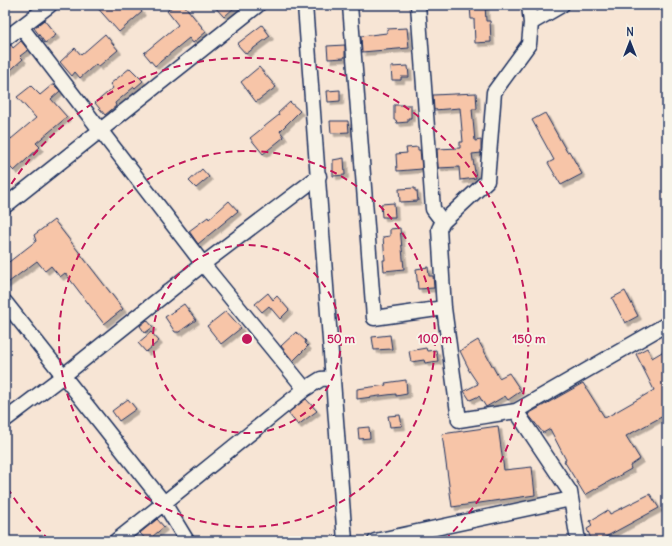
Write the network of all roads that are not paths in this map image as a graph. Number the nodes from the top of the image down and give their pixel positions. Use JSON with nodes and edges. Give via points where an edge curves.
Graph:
{"nodes":[{"id":1,"x":50,"y":5,"type":"edge"},
{"id":2,"x":258,"y":5,"type":"edge"},
{"id":3,"x":306,"y":5,"type":"edge"},
{"id":4,"x":350,"y":5,"type":"edge"},
{"id":5,"x":418,"y":5,"type":"edge"},
{"id":6,"x":529,"y":5,"type":"edge"},
{"id":7,"x":562,"y":5,"type":"edge"},
{"id":8,"x":531,"y":23,"type":"junction"},
{"id":9,"x":21,"y":27,"type":"junction"},
{"id":10,"x":5,"y":39,"type":"edge"},
{"id":11,"x":101,"y":131,"type":"junction"},
{"id":12,"x":318,"y":176,"type":"junction"},
{"id":13,"x":5,"y":206,"type":"edge"},
{"id":14,"x":443,"y":222,"type":"junction"},
{"id":15,"x":203,"y":264,"type":"junction"},
{"id":16,"x":5,"y":302,"type":"edge"},
{"id":17,"x":444,"y":308,"type":"junction"},
{"id":18,"x":667,"y":324,"type":"edge"},
{"id":19,"x":63,"y":376,"type":"junction"},
{"id":20,"x":333,"y":378,"type":"junction"},
{"id":21,"x":305,"y":389,"type":"junction"},
{"id":22,"x":516,"y":410,"type":"junction"},
{"id":23,"x":5,"y":420,"type":"edge"},
{"id":24,"x":571,"y":499,"type":"junction"},
{"id":25,"x":164,"y":504,"type":"junction"},
{"id":26,"x":125,"y":538,"type":"edge"},
{"id":27,"x":187,"y":541,"type":"edge"},
{"id":28,"x":344,"y":541,"type":"edge"},
{"id":29,"x":375,"y":541,"type":"edge"},
{"id":30,"x":578,"y":541,"type":"edge"}],
"edges":[{"from":1,"to":9,"type":"street"},
{"from":2,"to":11,"type":"street"},
{"from":3,"to":12,"type":"street"},
{"from":4,"to":17,"type":"street","via":[[374,318]]},
{"from":5,"to":14,"type":"street","via":[[433,209]]},
{"from":6,"to":8,"type":"street"},
{"from":7,"to":8,"type":"street"},
{"from":8,"to":14,"type":"street","via":[[529,44],[494,92],[487,181]]},
{"from":9,"to":10,"type":"street"},
{"from":9,"to":11,"type":"street"},
{"from":11,"to":13,"type":"street"},
{"from":11,"to":15,"type":"street"},
{"from":12,"to":15,"type":"street"},
{"from":12,"to":20,"type":"street"},
{"from":14,"to":17,"type":"street","via":[[439,229]]},
{"from":15,"to":19,"type":"street"},
{"from":15,"to":21,"type":"street"},
{"from":16,"to":19,"type":"street"},
{"from":17,"to":22,"type":"street","via":[[459,420]]},
{"from":18,"to":22,"type":"street"},
{"from":19,"to":23,"type":"street"},
{"from":19,"to":25,"type":"street"},
{"from":20,"to":21,"type":"street","via":[[321,379]]},
{"from":20,"to":28,"type":"street"},
{"from":21,"to":25,"type":"street"},
{"from":22,"to":24,"type":"street","via":[[570,492]]},
{"from":24,"to":29,"type":"street"},
{"from":24,"to":30,"type":"street"},
{"from":25,"to":26,"type":"street"},
{"from":25,"to":27,"type":"street"}]}
